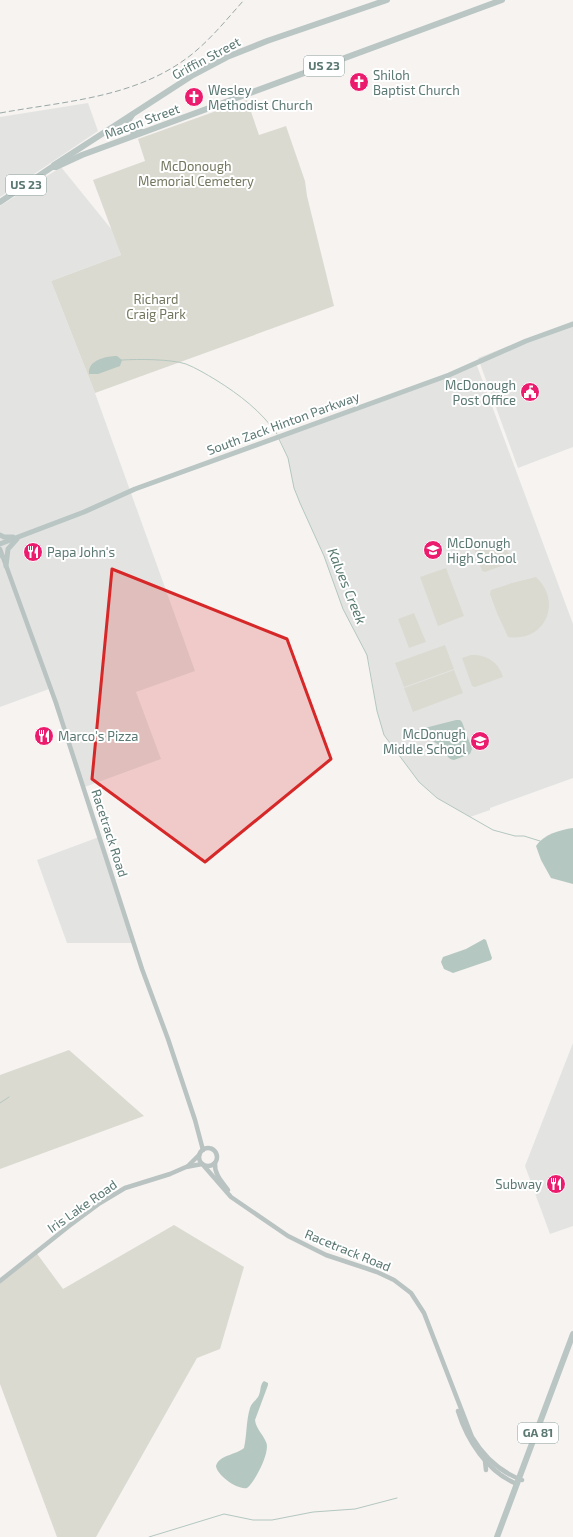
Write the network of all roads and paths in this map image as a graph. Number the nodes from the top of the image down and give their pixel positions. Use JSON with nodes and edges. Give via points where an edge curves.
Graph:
{"nodes":[{"id":1,"x":387,"y":0,"type":"edge"},
{"id":2,"x":502,"y":0,"type":"edge"},
{"id":3,"x":132,"y":114,"type":"junction"},
{"id":4,"x":145,"y":132,"type":"junction"},
{"id":5,"x":52,"y":168,"type":"junction"},
{"id":6,"x":0,"y":202,"type":"edge"},
{"id":7,"x":573,"y":324,"type":"edge"},
{"id":8,"x":0,"y":535,"type":"edge"},
{"id":9,"x":20,"y":536,"type":"junction"},
{"id":10,"x":0,"y":544,"type":"edge"},
{"id":11,"x":0,"y":549,"type":"edge"},
{"id":12,"x":1,"y":556,"type":"edge"},
{"id":13,"x":6,"y":566,"type":"junction"},
{"id":14,"x":196,"y":1125,"type":"junction"},
{"id":15,"x":210,"y":1149,"type":"junction"},
{"id":16,"x":203,"y":1150,"type":"junction"},
{"id":17,"x":199,"y":1154,"type":"junction"},
{"id":18,"x":215,"y":1163,"type":"junction"},
{"id":19,"x":203,"y":1165,"type":"junction"},
{"id":20,"x":186,"y":1167,"type":"junction"},
{"id":21,"x":235,"y":1199,"type":"junction"},
{"id":22,"x":0,"y":1281,"type":"edge"},
{"id":23,"x":573,"y":1334,"type":"edge"},
{"id":24,"x":441,"y":1360,"type":"junction"},
{"id":25,"x":485,"y":1460,"type":"junction"},
{"id":26,"x":486,"y":1470,"type":"dead end"},
{"id":27,"x":519,"y":1481,"type":"junction"},
{"id":28,"x":497,"y":1537,"type":"edge"},
{"id":29,"x":501,"y":1537,"type":"edge"}],
"edges":[{"from":1,"to":3,"type":"main road","name":"Griffin Street","number":"US 23","via":[[267,40],[227,57],[193,75]]},
{"from":2,"to":4,"type":"main road","name":"Macon Street","number":"US 23"},
{"from":3,"to":4,"type":"main road","via":[[128,121],[130,128],[136,132]]},
{"from":3,"to":5,"type":"main road","name":"Griffin Street","number":"US 23","via":[[61,159]]},
{"from":4,"to":5,"type":"main road","name":"Macon Street","number":"US 23"},
{"from":5,"to":6,"type":"main road","name":"Macon Street","number":"US 23"},
{"from":7,"to":9,"type":"main road","name":"South Zack Hinton Parkway","via":[[526,341],[449,375],[135,489]]},
{"from":8,"to":9,"type":"main road"},
{"from":9,"to":10,"type":"main road","name":"South Zack Hinton Parkway"},
{"from":9,"to":13,"type":"main road","via":[[8,549]]},
{"from":11,"to":12,"type":"street","name":"Racetrack Road"},
{"from":12,"to":13,"type":"street","name":"Racetrack Road"},
{"from":13,"to":14,"type":"street","name":"Racetrack Road","via":[[56,703],[142,969]]},
{"from":14,"to":15,"type":"street","name":"Racetrack Road"},
{"from":14,"to":16,"type":"street","name":"Racetrack Road"},
{"from":15,"to":16,"type":"street"},
{"from":15,"to":18,"type":"street","via":[[216,1155]]},
{"from":16,"to":17,"type":"street"},
{"from":17,"to":19,"type":"street","via":[[199,1160]]},
{"from":17,"to":20,"type":"street","name":"Iris Lake Road"},
{"from":18,"to":19,"type":"street","via":[[210,1166]]},
{"from":18,"to":21,"type":"street","name":"Racetrack Road","via":[[216,1174]]},
{"from":19,"to":20,"type":"street","name":"Iris Lake Road"},
{"from":19,"to":21,"type":"street","name":"Racetrack Road","via":[[226,1193]]},
{"from":20,"to":22,"type":"street","name":"Iris Lake Road","via":[[125,1188],[100,1203]]},
{"from":21,"to":24,"type":"street","name":"Racetrack Road","via":[[302,1244],[330,1257],[384,1275],[404,1287],[414,1296],[422,1310]]},
{"from":23,"to":27,"type":"main road","number":"GA 81"},
{"from":24,"to":25,"type":"street","name":"Racetrack Road","via":[[464,1428],[473,1446]]},
{"from":24,"to":27,"type":"street","name":"Racetrack Road","via":[[476,1443],[493,1463]]},
{"from":25,"to":26,"type":"street"},
{"from":25,"to":27,"type":"street","name":"Racetrack Road","via":[[494,1469]]},
{"from":27,"to":28,"type":"main road","number":"GA 81"},
{"from":27,"to":29,"type":"main road","number":"GA 81"}]}
